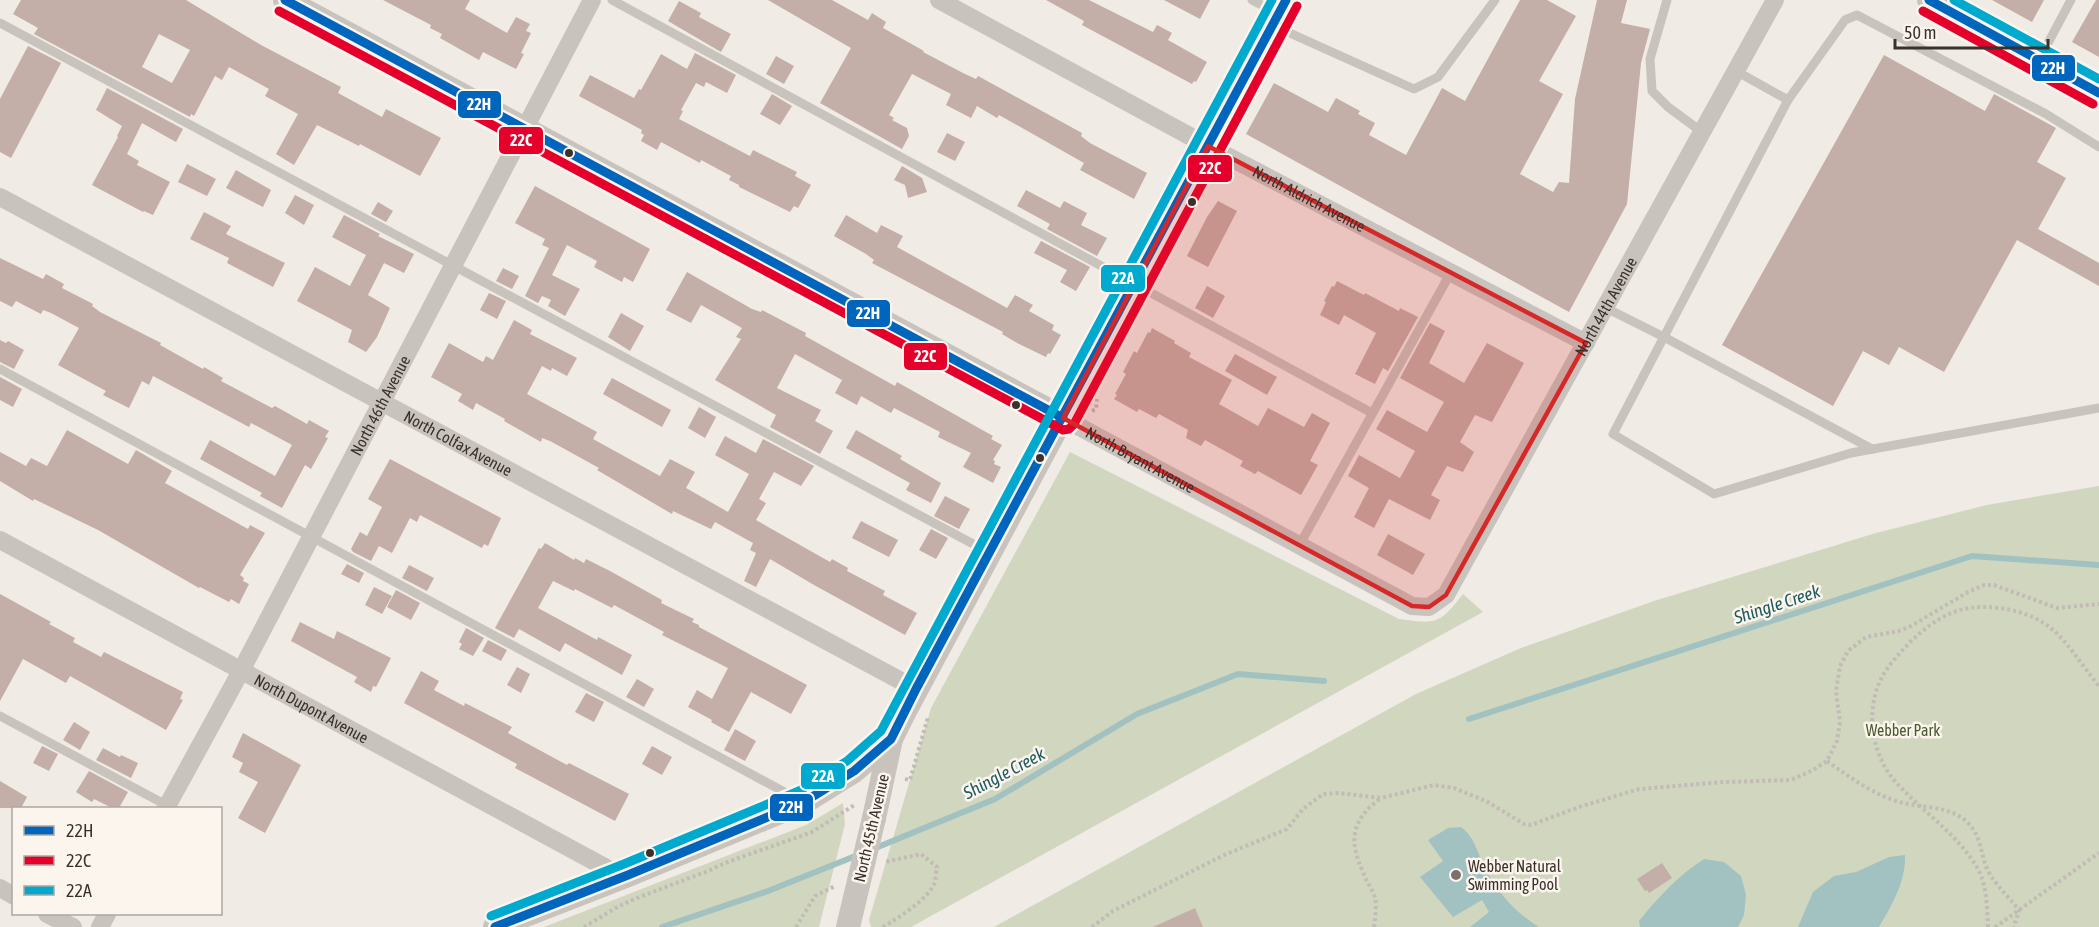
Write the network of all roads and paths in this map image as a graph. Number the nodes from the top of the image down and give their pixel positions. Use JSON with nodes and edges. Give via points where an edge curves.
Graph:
{"nodes":[{"id":1,"x":285,"y":0,"type":"edge"},
{"id":2,"x":592,"y":0,"type":"edge"},
{"id":3,"x":612,"y":0,"type":"edge"},
{"id":4,"x":939,"y":0,"type":"edge"},
{"id":5,"x":1252,"y":0,"type":"edge"},
{"id":6,"x":1495,"y":0,"type":"edge"},
{"id":7,"x":1667,"y":0,"type":"edge"},
{"id":8,"x":1775,"y":0,"type":"edge"},
{"id":9,"x":2071,"y":0,"type":"edge"},
{"id":10,"x":1942,"y":3,"type":"edge"},
{"id":11,"x":1280,"y":13,"type":"edge"},
{"id":12,"x":0,"y":23,"type":"edge"},
{"id":13,"x":2038,"y":60,"type":"junction"},
{"id":14,"x":1736,"y":71,"type":"junction"},
{"id":15,"x":2099,"y":93,"type":"edge"},
{"id":16,"x":1788,"y":100,"type":"junction"},
{"id":17,"x":524,"y":130,"type":"junction"},
{"id":18,"x":1702,"y":132,"type":"junction"},
{"id":19,"x":1208,"y":146,"type":"junction"},
{"id":20,"x":2099,"y":147,"type":"edge"},
{"id":21,"x":0,"y":197,"type":"edge"},
{"id":22,"x":453,"y":265,"type":"junction"},
{"id":23,"x":1451,"y":272,"type":"junction"},
{"id":24,"x":1134,"y":284,"type":"junction"},
{"id":25,"x":1605,"y":308,"type":"junction"},
{"id":26,"x":1664,"y":337,"type":"junction"},
{"id":27,"x":1586,"y":343,"type":"junction"},
{"id":28,"x":0,"y":369,"type":"edge"},
{"id":29,"x":383,"y":401,"type":"junction"},
{"id":30,"x":2099,"y":408,"type":"edge"},
{"id":31,"x":1372,"y":413,"type":"junction"},
{"id":32,"x":1062,"y":418,"type":"junction"},
{"id":33,"x":1872,"y":449,"type":"junction"},
{"id":34,"x":311,"y":536,"type":"junction"},
{"id":35,"x":0,"y":540,"type":"edge"},
{"id":36,"x":1300,"y":544,"type":"junction"},
{"id":37,"x":990,"y":553,"type":"junction"},
{"id":38,"x":2099,"y":604,"type":"edge"},
{"id":39,"x":1943,"y":606,"type":"junction"},
{"id":40,"x":1430,"y":607,"type":"joint"},
{"id":41,"x":1946,"y":614,"type":"junction"},
{"id":42,"x":242,"y":671,"type":"junction"},
{"id":43,"x":2099,"y":686,"type":"edge"},
{"id":44,"x":916,"y":689,"type":"junction"},
{"id":45,"x":0,"y":716,"type":"edge"},
{"id":46,"x":891,"y":740,"type":"junction"},
{"id":47,"x":1827,"y":761,"type":"junction"},
{"id":48,"x":880,"y":791,"type":"junction"},
{"id":49,"x":1381,"y":798,"type":"junction"},
{"id":50,"x":804,"y":802,"type":"junction"},
{"id":51,"x":167,"y":807,"type":"edge"},
{"id":52,"x":1922,"y":808,"type":"junction"},
{"id":53,"x":2099,"y":853,"type":"edge"},
{"id":54,"x":623,"y":877,"type":"junction"},
{"id":55,"x":2019,"y":910,"type":"junction"},
{"id":56,"x":49,"y":915,"type":"edge"},
{"id":57,"x":73,"y":927,"type":"edge"},
{"id":58,"x":495,"y":927,"type":"edge"},
{"id":59,"x":584,"y":927,"type":"edge"},
{"id":60,"x":848,"y":927,"type":"edge"},
{"id":61,"x":1092,"y":927,"type":"edge"},
{"id":62,"x":1374,"y":927,"type":"edge"},
{"id":63,"x":1988,"y":927,"type":"edge"},
{"id":64,"x":1995,"y":927,"type":"edge"},
{"id":65,"x":2014,"y":927,"type":"edge"}],
"edges":[{"from":1,"to":17,"type":"street","name":"North Bryant Avenue"},
{"from":2,"to":17,"type":"street","name":"North 46th Avenue"},
{"from":3,"to":24,"type":"lane"},
{"from":4,"to":19,"type":"street","name":"North Aldrich Avenue"},
{"from":5,"to":11,"type":"lane"},
{"from":6,"to":11,"type":"lane","via":[[1438,77],[1414,88],[1292,34]]},
{"from":7,"to":18,"type":"lane","via":[[1650,59],[1652,91]]},
{"from":8,"to":14,"type":"street","name":"North 44th Avenue"},
{"from":9,"to":13,"type":"lane"},
{"from":10,"to":13,"type":"street"},
{"from":11,"to":19,"type":"street","name":"North 45th Avenue"},
{"from":12,"to":22,"type":"lane"},
{"from":13,"to":15,"type":"street"},
{"from":14,"to":16,"type":"lane"},
{"from":14,"to":18,"type":"street","name":"North 44th Avenue"},
{"from":16,"to":20,"type":"lane","via":[[1845,20],[1857,15],[2046,114]]},
{"from":16,"to":26,"type":"lane"},
{"from":17,"to":22,"type":"street","name":"North 46th Avenue"},
{"from":17,"to":32,"type":"street","name":"North Bryant Avenue"},
{"from":18,"to":25,"type":"street","name":"North 44th Avenue"},
{"from":19,"to":23,"type":"street","name":"North Aldrich Avenue"},
{"from":19,"to":24,"type":"street","name":"North 45th Avenue"},
{"from":21,"to":29,"type":"street","name":"North Colfax Avenue"},
{"from":22,"to":29,"type":"street","name":"North 46th Avenue"},
{"from":22,"to":37,"type":"lane"},
{"from":23,"to":27,"type":"street","name":"North Aldrich Avenue"},
{"from":23,"to":31,"type":"lane"},
{"from":24,"to":31,"type":"lane"},
{"from":24,"to":32,"type":"street","name":"North 45th Avenue"},
{"from":25,"to":26,"type":"lane"},
{"from":25,"to":27,"type":"street","name":"North 44th Avenue"},
{"from":26,"to":33,"type":"lane"},
{"from":26,"to":33,"type":"lane","via":[[1613,434],[1714,494]]},
{"from":27,"to":40,"type":"street","name":"North 44th Avenue","via":[[1446,594]]},
{"from":28,"to":34,"type":"lane"},
{"from":29,"to":34,"type":"street","name":"North 46th Avenue"},
{"from":29,"to":44,"type":"street","name":"North Colfax Avenue"},
{"from":30,"to":33,"type":"lane"},
{"from":31,"to":36,"type":"lane"},
{"from":32,"to":36,"type":"street","name":"North Bryant Avenue"},
{"from":32,"to":37,"type":"street","name":"North 45th Avenue"},
{"from":34,"to":42,"type":"street","name":"North 46th Avenue"},
{"from":34,"to":50,"type":"lane"},
{"from":35,"to":42,"type":"street","name":"North Dupont Avenue"},
{"from":36,"to":40,"type":"street","name":"North Bryant Avenue","via":[[1412,606]]},
{"from":37,"to":44,"type":"street","name":"North 45th Avenue"},
{"from":38,"to":39,"type":"path","via":[[2057,608],[1994,585],[1984,585]]},
{"from":39,"to":41,"type":"path"},
{"from":39,"to":47,"type":"path","via":[[1899,631],[1866,637],[1848,651],[1840,666],[1836,692],[1840,722],[1837,741]]},
{"from":41,"to":43,"type":"path","via":[[1958,609],[1990,607],[2016,610],[2037,618],[2067,644]]},
{"from":41,"to":52,"type":"path","via":[[1893,660],[1882,677],[1872,708],[1872,730],[1884,764]]},
{"from":42,"to":51,"type":"street","name":"North 46th Avenue"},
{"from":42,"to":54,"type":"street","name":"North Dupont Avenue"},
{"from":44,"to":46,"type":"street","name":"North 45th Avenue"},
{"from":45,"to":51,"type":"lane"},
{"from":46,"to":48,"type":"street","name":"North 45th Avenue"},
{"from":46,"to":50,"type":"street","via":[[854,771]]},
{"from":47,"to":49,"type":"path","via":[[1791,780],[1639,789],[1531,825],[1454,788],[1434,785]]},
{"from":47,"to":52,"type":"path","via":[[1867,789]]},
{"from":48,"to":59,"type":"path","via":[[812,832],[637,898]]},
{"from":48,"to":60,"type":"street","name":"North 45th Avenue","bridge":true},
{"from":49,"to":61,"type":"path","via":[[1323,794],[1303,809],[1287,829],[1212,861],[1113,911]]},
{"from":49,"to":62,"type":"path","via":[[1361,815],[1354,840],[1356,859],[1376,899]]},
{"from":50,"to":54,"type":"street"},
{"from":52,"to":55,"type":"path","via":[[1955,813],[1968,822],[1978,835],[1987,869]]},
{"from":52,"to":63,"type":"path","via":[[1947,830],[1979,871]]},
{"from":53,"to":55,"type":"path"},
{"from":54,"to":58,"type":"street"},
{"from":55,"to":64,"type":"path"},
{"from":55,"to":65,"type":"path"},
{"from":56,"to":57,"type":"street"}]}
